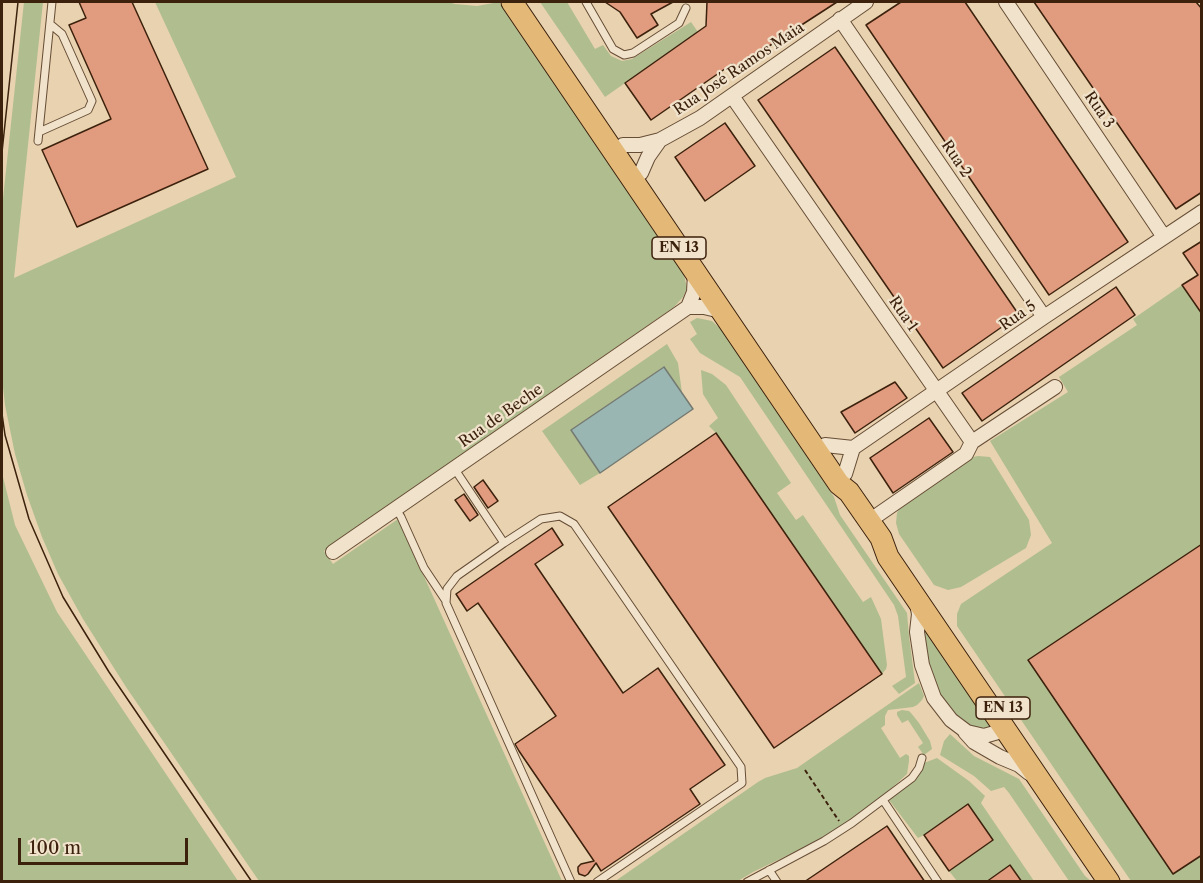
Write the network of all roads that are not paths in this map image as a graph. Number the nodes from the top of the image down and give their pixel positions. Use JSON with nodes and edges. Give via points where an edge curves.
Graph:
{"nodes":[{"id":1,"x":52,"y":2,"type":"edge"},
{"id":2,"x":512,"y":2,"type":"edge"},
{"id":3,"x":526,"y":2,"type":"edge"},
{"id":4,"x":586,"y":2,"type":"edge"},
{"id":5,"x":866,"y":2,"type":"edge"},
{"id":6,"x":1006,"y":2,"type":"edge"},
{"id":7,"x":686,"y":8,"type":"dead end"},
{"id":8,"x":840,"y":19,"type":"junction"},
{"id":9,"x":50,"y":24,"type":"junction"},
{"id":10,"x":561,"y":74,"type":"junction"},
{"id":11,"x":732,"y":96,"type":"junction"},
{"id":12,"x":39,"y":132,"type":"junction"},
{"id":13,"x":660,"y":140,"type":"junction"},
{"id":14,"x":38,"y":141,"type":"dead end"},
{"id":15,"x":623,"y":145,"type":"junction"},
{"id":16,"x":641,"y":173,"type":"junction"},
{"id":17,"x":1202,"y":212,"type":"edge"},
{"id":18,"x":1164,"y":237,"type":"junction"},
{"id":19,"x":695,"y":273,"type":"junction"},
{"id":20,"x":688,"y":307,"type":"junction"},
{"id":21,"x":722,"y":311,"type":"junction"},
{"id":22,"x":1044,"y":317,"type":"junction"},
{"id":23,"x":1055,"y":387,"type":"dead end"},
{"id":24,"x":937,"y":392,"type":"junction"},
{"id":25,"x":972,"y":442,"type":"junction"},
{"id":26,"x":825,"y":445,"type":"junction"},
{"id":27,"x":853,"y":448,"type":"junction"},
{"id":28,"x":454,"y":468,"type":"junction"},
{"id":29,"x":847,"y":483,"type":"junction"},
{"id":30,"x":396,"y":508,"type":"junction"},
{"id":31,"x":869,"y":520,"type":"junction"},
{"id":32,"x":881,"y":538,"type":"junction"},
{"id":33,"x":504,"y":543,"type":"junction"},
{"id":34,"x":333,"y":552,"type":"dead end"},
{"id":35,"x":915,"y":597,"type":"junction"},
{"id":36,"x":446,"y":601,"type":"junction"},
{"id":37,"x":998,"y":700,"type":"junction"},
{"id":38,"x":1001,"y":723,"type":"junction"},
{"id":39,"x":956,"y":724,"type":"junction"},
{"id":40,"x":922,"y":758,"type":"dead end"},
{"id":41,"x":1041,"y":782,"type":"junction"},
{"id":42,"x":883,"y":800,"type":"junction"},
{"id":43,"x":769,"y":870,"type":"junction"},
{"id":44,"x":572,"y":882,"type":"edge"},
{"id":45,"x":597,"y":882,"type":"edge"},
{"id":46,"x":747,"y":882,"type":"edge"},
{"id":47,"x":777,"y":882,"type":"edge"},
{"id":48,"x":938,"y":882,"type":"edge"},
{"id":49,"x":1109,"y":882,"type":"edge"},
{"id":50,"x":1121,"y":882,"type":"edge"}],
"edges":[{"from":1,"to":9,"type":"lane"},
{"from":2,"to":10,"type":"main road","number":"EN 13"},
{"from":3,"to":15,"type":"main road","number":"EN 13"},
{"from":4,"to":7,"type":"lane","via":[[613,49],[624,55],[633,54],[679,23]]},
{"from":5,"to":8,"type":"street","name":"Rua José Ramos Maia"},
{"from":6,"to":18,"type":"street","name":"Rua 3"},
{"from":8,"to":11,"type":"street","name":"Rua José Ramos Maia"},
{"from":8,"to":22,"type":"street","name":"Rua 2"},
{"from":9,"to":12,"type":"lane"},
{"from":9,"to":12,"type":"lane","via":[[62,34],[92,101],[88,110]]},
{"from":10,"to":15,"type":"main road","via":[[612,139]]},
{"from":10,"to":19,"type":"main road","number":"EN 13"},
{"from":11,"to":13,"type":"street","name":"Rua José Ramos Maia"},
{"from":11,"to":24,"type":"street","name":"Rua 1"},
{"from":12,"to":14,"type":"lane"},
{"from":13,"to":15,"type":"street","name":"Rua José Ramos Maia"},
{"from":13,"to":16,"type":"street","name":"Rua José Ramos Maia"},
{"from":15,"to":16,"type":"main road","number":"EN 13"},
{"from":16,"to":26,"type":"main road","number":"EN 13"},
{"from":17,"to":18,"type":"street","name":"Rua 5"},
{"from":18,"to":22,"type":"street","name":"Rua 5"},
{"from":19,"to":20,"type":"street"},
{"from":19,"to":21,"type":"main road","number":"EN 13"},
{"from":20,"to":21,"type":"street"},
{"from":20,"to":28,"type":"street","name":"Rua de Beche"},
{"from":21,"to":29,"type":"main road","number":"EN 13","via":[[839,484]]},
{"from":22,"to":24,"type":"street","name":"Rua 5"},
{"from":23,"to":25,"type":"street"},
{"from":24,"to":25,"type":"street","name":"Rua 1"},
{"from":24,"to":27,"type":"street","name":"Rua 5"},
{"from":25,"to":31,"type":"street","via":[[966,454]]},
{"from":26,"to":27,"type":"street"},
{"from":26,"to":29,"type":"main road","number":"EN 13"},
{"from":27,"to":29,"type":"street"},
{"from":28,"to":30,"type":"street","name":"Rua de Beche"},
{"from":28,"to":33,"type":"lane"},
{"from":29,"to":31,"type":"main road","number":"EN 13"},
{"from":30,"to":34,"type":"street","name":"Rua de Beche"},
{"from":30,"to":36,"type":"lane","via":[[424,568]]},
{"from":31,"to":32,"type":"main road","number":"EN 13"},
{"from":32,"to":35,"type":"main road","number":"EN 13"},
{"from":32,"to":37,"type":"main road","number":"EN 13","via":[[897,549]]},
{"from":33,"to":36,"type":"lane","via":[[457,576],[447,589]]},
{"from":33,"to":45,"type":"lane","via":[[541,519],[560,516],[574,524],[741,767],[742,783]]},
{"from":35,"to":38,"type":"main road","number":"EN 13"},
{"from":35,"to":39,"type":"street","via":[[922,666],[934,698]]},
{"from":36,"to":44,"type":"lane"},
{"from":37,"to":38,"type":"street"},
{"from":37,"to":50,"type":"main road","number":"EN 13"},
{"from":38,"to":39,"type":"street","via":[[998,732],[984,736],[967,732]]},
{"from":38,"to":41,"type":"main road","number":"EN 13"},
{"from":39,"to":41,"type":"street","via":[[974,742],[1019,765]]},
{"from":40,"to":42,"type":"lane","via":[[912,778]]},
{"from":41,"to":49,"type":"main road","number":"EN 13"},
{"from":42,"to":43,"type":"lane","via":[[824,841]]},
{"from":42,"to":48,"type":"lane"},
{"from":43,"to":46,"type":"lane"},
{"from":43,"to":47,"type":"lane"}]}
